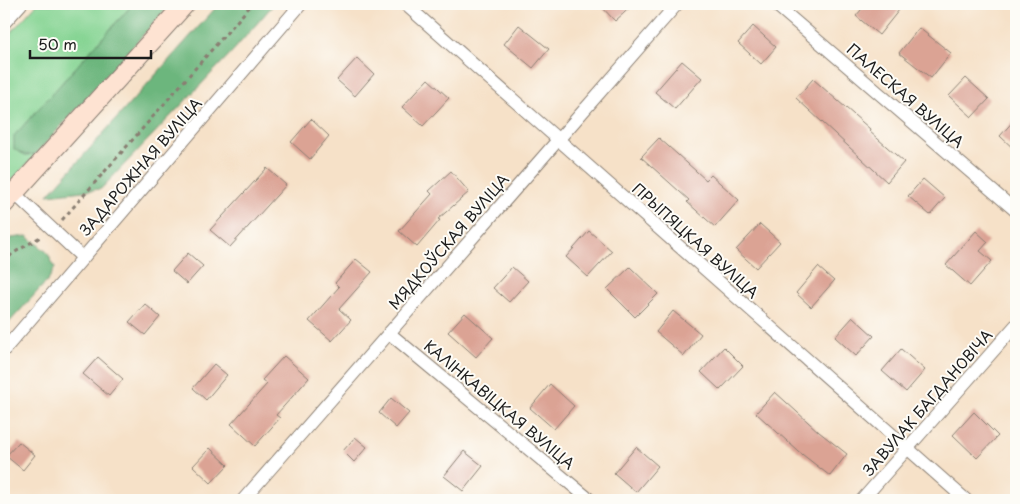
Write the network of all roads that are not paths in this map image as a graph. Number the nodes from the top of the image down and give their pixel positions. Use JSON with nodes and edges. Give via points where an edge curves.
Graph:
{"nodes":[{"id":1,"x":185,"y":4,"type":"edge"},
{"id":2,"x":302,"y":4,"type":"edge"},
{"id":3,"x":405,"y":4,"type":"edge"},
{"id":4,"x":677,"y":4,"type":"edge"},
{"id":5,"x":775,"y":4,"type":"edge"},
{"id":6,"x":558,"y":140,"type":"junction"},
{"id":7,"x":9,"y":198,"type":"edge"},
{"id":8,"x":1016,"y":211,"type":"edge"},
{"id":9,"x":83,"y":258,"type":"junction"},
{"id":10,"x":1016,"y":325,"type":"edge"},
{"id":11,"x":389,"y":333,"type":"junction"},
{"id":12,"x":4,"y":350,"type":"edge"},
{"id":13,"x":907,"y":449,"type":"junction"},
{"id":14,"x":243,"y":500,"type":"edge"},
{"id":15,"x":590,"y":500,"type":"edge"},
{"id":16,"x":862,"y":500,"type":"edge"},
{"id":17,"x":966,"y":500,"type":"edge"}],
"edges":[{"from":1,"to":7,"type":"main road"},
{"from":2,"to":9,"type":"street","name":"ЗАДАРОЖНАЯ ВУЛІЦА"},
{"from":3,"to":6,"type":"street","name":"ПРЫПЯЦКАЯ ВУЛІЦА"},
{"from":4,"to":6,"type":"street","name":"МЯДКОЎСКАЯ ВУЛІЦА"},
{"from":5,"to":8,"type":"street","name":"ПАЛЕСКАЯ ВУЛІЦА"},
{"from":6,"to":11,"type":"street","name":"МЯДКОЎСКАЯ ВУЛІЦА"},
{"from":6,"to":13,"type":"street","name":"ПРЫПЯЦКАЯ ВУЛІЦА"},
{"from":7,"to":9,"type":"street","via":[[53,230]]},
{"from":9,"to":12,"type":"street","name":"ЗАДАРОЖНАЯ ВУЛІЦА"},
{"from":10,"to":13,"type":"street","name":"ЗАВУЛАК БАГДАНОВІЧА"},
{"from":11,"to":14,"type":"street","name":"МЯДКОЎСКАЯ ВУЛІЦА"},
{"from":11,"to":15,"type":"street","name":"КАЛІНКАВІЦКАЯ ВУЛІЦА"},
{"from":13,"to":16,"type":"street","name":"ЗАВУЛАК БАГДАНОВІЧА"},
{"from":13,"to":17,"type":"street","name":"ПРЫПЯЦКАЯ ВУЛІЦА"}]}
